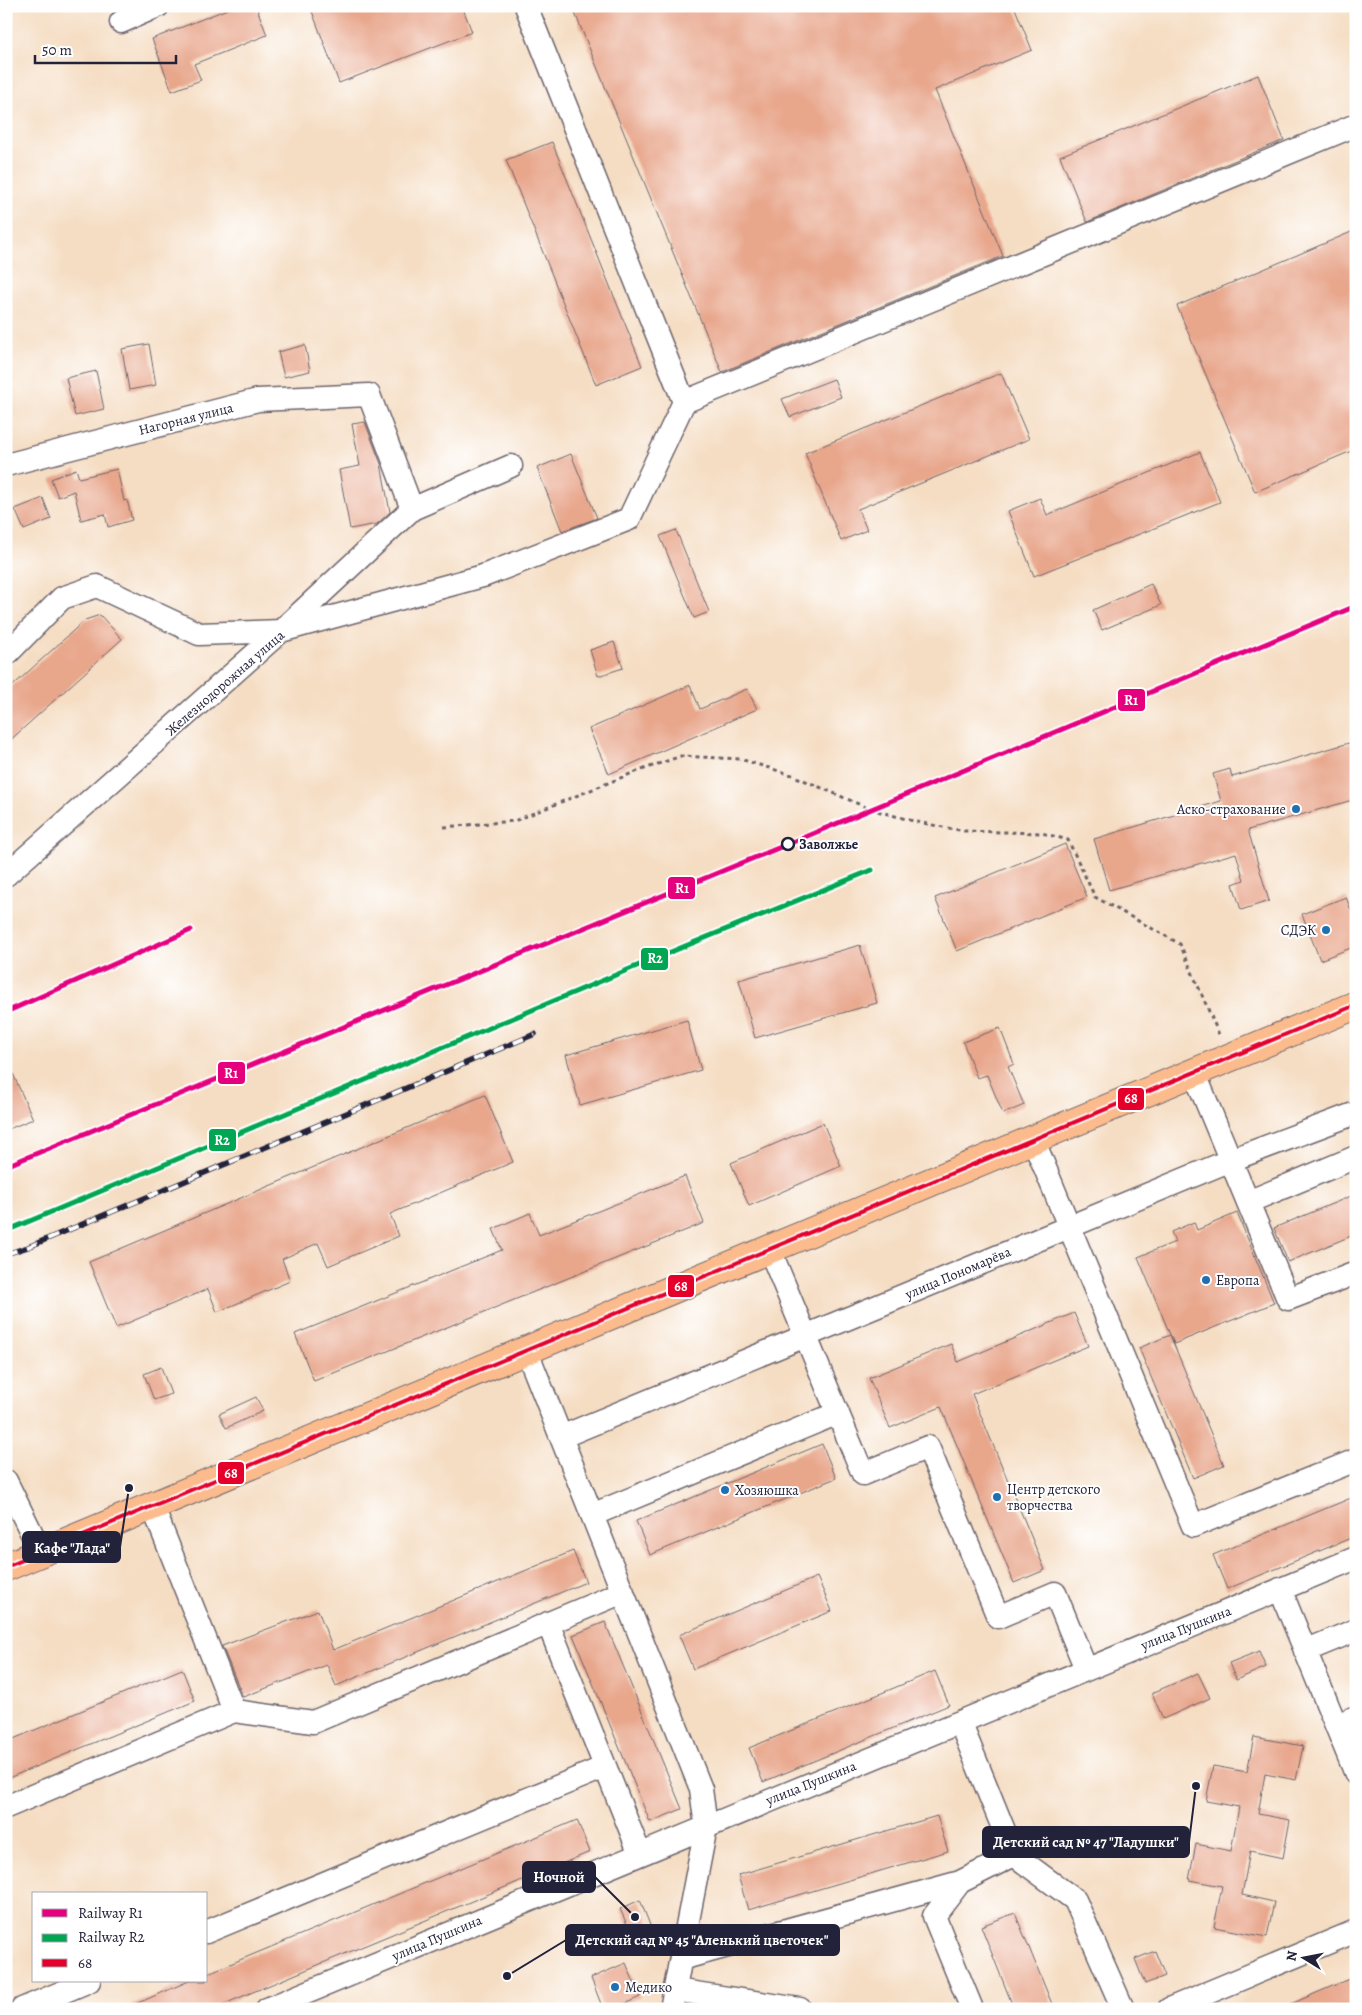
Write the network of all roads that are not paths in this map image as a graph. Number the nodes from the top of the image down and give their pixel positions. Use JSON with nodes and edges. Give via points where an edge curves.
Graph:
{"nodes":[{"id":1,"x":158,"y":6,"type":"edge"},
{"id":2,"x":526,"y":6,"type":"edge"},
{"id":3,"x":121,"y":22,"type":"dead end"},
{"id":4,"x":1356,"y":125,"type":"edge"},
{"id":5,"x":684,"y":402,"type":"junction"},
{"id":6,"x":6,"y":465,"type":"edge"},
{"id":7,"x":511,"y":466,"type":"dead end"},
{"id":8,"x":412,"y":509,"type":"junction"},
{"id":9,"x":281,"y":632,"type":"junction"},
{"id":10,"x":6,"y":655,"type":"edge"},
{"id":11,"x":6,"y":876,"type":"edge"},
{"id":12,"x":1356,"y":1005,"type":"edge"},
{"id":13,"x":1194,"y":1072,"type":"junction"},
{"id":14,"x":1356,"y":1113,"type":"edge"},
{"id":15,"x":1033,"y":1139,"type":"junction"},
{"id":16,"x":1356,"y":1157,"type":"edge"},
{"id":17,"x":1231,"y":1160,"type":"junction"},
{"id":18,"x":1248,"y":1202,"type":"junction"},
{"id":19,"x":1069,"y":1227,"type":"junction"},
{"id":20,"x":769,"y":1248,"type":"junction"},
{"id":21,"x":1356,"y":1273,"type":"edge"},
{"id":22,"x":806,"y":1336,"type":"junction"},
{"id":23,"x":526,"y":1349,"type":"junction"},
{"id":24,"x":838,"y":1413,"type":"junction"},
{"id":25,"x":561,"y":1437,"type":"junction"},
{"id":26,"x":1356,"y":1460,"type":"edge"},
{"id":27,"x":6,"y":1481,"type":"edge"},
{"id":28,"x":152,"y":1505,"type":"junction"},
{"id":29,"x":592,"y":1515,"type":"junction"},
{"id":30,"x":41,"y":1552,"type":"junction"},
{"id":31,"x":1356,"y":1558,"type":"edge"},
{"id":32,"x":6,"y":1566,"type":"edge"},
{"id":33,"x":1280,"y":1589,"type":"junction"},
{"id":34,"x":623,"y":1592,"type":"junction"},
{"id":35,"x":548,"y":1623,"type":"junction"},
{"id":36,"x":1356,"y":1630,"type":"edge"},
{"id":37,"x":1305,"y":1651,"type":"junction"},
{"id":38,"x":1086,"y":1669,"type":"junction"},
{"id":39,"x":234,"y":1711,"type":"junction"},
{"id":40,"x":1346,"y":1721,"type":"edge"},
{"id":41,"x":960,"y":1722,"type":"junction"},
{"id":42,"x":605,"y":1767,"type":"junction"},
{"id":43,"x":1356,"y":1774,"type":"edge"},
{"id":44,"x":6,"y":1807,"type":"edge"},
{"id":45,"x":706,"y":1826,"type":"junction"},
{"id":46,"x":640,"y":1854,"type":"junction"},
{"id":47,"x":1014,"y":1855,"type":"junction"},
{"id":48,"x":960,"y":1882,"type":"junction"},
{"id":49,"x":208,"y":1931,"type":"edge"},
{"id":50,"x":1356,"y":1932,"type":"edge"},
{"id":51,"x":681,"y":1959,"type":"junction"},
{"id":52,"x":87,"y":1982,"type":"edge"},
{"id":53,"x":673,"y":1999,"type":"edge"},
{"id":54,"x":22,"y":2009,"type":"edge"},
{"id":55,"x":267,"y":2009,"type":"edge"},
{"id":56,"x":800,"y":2009,"type":"edge"},
{"id":57,"x":972,"y":2009,"type":"edge"},
{"id":58,"x":1123,"y":2009,"type":"edge"},
{"id":59,"x":1169,"y":2009,"type":"edge"}],
"edges":[{"from":1,"to":3,"type":"street"},
{"from":2,"to":5,"type":"street"},
{"from":4,"to":5,"type":"street"},
{"from":5,"to":9,"type":"street","name":"Железнодорожная улица","via":[[629,519],[483,576]]},
{"from":6,"to":8,"type":"street","name":"Нагорная улица","via":[[258,400],[369,395]]},
{"from":7,"to":8,"type":"street"},
{"from":8,"to":9,"type":"street"},
{"from":9,"to":10,"type":"street","via":[[199,634],[97,586],[62,598]]},
{"from":9,"to":11,"type":"street","name":"Железнодорожная улица"},
{"from":12,"to":13,"type":"main road"},
{"from":13,"to":15,"type":"main road"},
{"from":13,"to":17,"type":"street"},
{"from":14,"to":17,"type":"street","name":"улица Пономарёва"},
{"from":15,"to":19,"type":"street"},
{"from":15,"to":20,"type":"main road"},
{"from":16,"to":18,"type":"street"},
{"from":17,"to":18,"type":"street"},
{"from":17,"to":19,"type":"street","name":"улица Пономарёва"},
{"from":18,"to":21,"type":"street","via":[[1288,1299]]},
{"from":19,"to":22,"type":"street","name":"улица Пономарёва"},
{"from":19,"to":26,"type":"street","via":[[1193,1526]]},
{"from":20,"to":22,"type":"street"},
{"from":20,"to":23,"type":"main road"},
{"from":22,"to":24,"type":"street"},
{"from":22,"to":25,"type":"street","name":"улица Пономарёва"},
{"from":23,"to":25,"type":"street"},
{"from":23,"to":28,"type":"main road"},
{"from":24,"to":29,"type":"street"},
{"from":24,"to":38,"type":"street","via":[[863,1474],[928,1447],[998,1617],[1055,1593]]},
{"from":25,"to":29,"type":"street"},
{"from":27,"to":30,"type":"street"},
{"from":28,"to":30,"type":"main road"},
{"from":28,"to":39,"type":"street"},
{"from":29,"to":34,"type":"street"},
{"from":30,"to":32,"type":"main road"},
{"from":31,"to":33,"type":"street","name":"улица Пушкина"},
{"from":33,"to":37,"type":"street"},
{"from":33,"to":38,"type":"street","name":"улица Пушкина"},
{"from":34,"to":35,"type":"street"},
{"from":34,"to":45,"type":"street","via":[[701,1789]]},
{"from":35,"to":39,"type":"street","via":[[312,1722]]},
{"from":35,"to":42,"type":"street"},
{"from":36,"to":37,"type":"street"},
{"from":37,"to":40,"type":"street"},
{"from":38,"to":41,"type":"street","name":"улица Пушкина"},
{"from":39,"to":44,"type":"street"},
{"from":40,"to":43,"type":"street"},
{"from":41,"to":45,"type":"street","name":"улица Пушкина"},
{"from":41,"to":47,"type":"street"},
{"from":42,"to":46,"type":"street"},
{"from":42,"to":49,"type":"street"},
{"from":45,"to":46,"type":"street","name":"улица Пушкина"},
{"from":45,"to":51,"type":"street"},
{"from":46,"to":55,"type":"street","name":"улица Пушкина"},
{"from":47,"to":48,"type":"street"},
{"from":47,"to":58,"type":"street","via":[[1076,1900]]},
{"from":48,"to":51,"type":"street"},
{"from":48,"to":57,"type":"street","via":[[934,1916]]},
{"from":50,"to":59,"type":"street"},
{"from":51,"to":53,"type":"street"},
{"from":52,"to":54,"type":"street"},
{"from":53,"to":56,"type":"street"}]}
